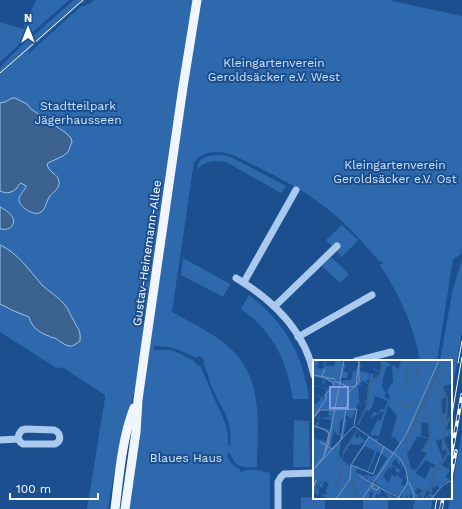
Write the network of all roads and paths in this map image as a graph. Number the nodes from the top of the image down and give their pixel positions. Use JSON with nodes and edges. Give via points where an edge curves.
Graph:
{"nodes":[{"id":1,"x":197,"y":0,"type":"edge"},
{"id":2,"x":296,"y":190,"type":"dead end"},
{"id":3,"x":337,"y":246,"type":"dead end"},
{"id":4,"x":236,"y":278,"type":"dead end"},
{"id":5,"x":244,"y":282,"type":"junction"},
{"id":6,"x":372,"y":295,"type":"dead end"},
{"id":7,"x":275,"y":306,"type":"junction"},
{"id":8,"x":298,"y":337,"type":"junction"},
{"id":9,"x":391,"y":352,"type":"dead end"},
{"id":10,"x":360,"y":360,"type":"edge"},
{"id":11,"x":313,"y":370,"type":"edge"},
{"id":12,"x":138,"y":400,"type":"junction"},
{"id":13,"x":18,"y":439,"type":"junction"},
{"id":14,"x":0,"y":440,"type":"edge"},
{"id":15,"x":313,"y":473,"type":"edge"},
{"id":16,"x":115,"y":509,"type":"edge"},
{"id":17,"x":125,"y":509,"type":"edge"},
{"id":18,"x":278,"y":509,"type":"edge"}],
"edges":[{"from":1,"to":12,"type":"main road","name":"Gustav-Heinemann-Allee"},
{"from":2,"to":5,"type":"street"},
{"from":3,"to":7,"type":"street"},
{"from":4,"to":5,"type":"street"},
{"from":5,"to":7,"type":"street"},
{"from":6,"to":8,"type":"street"},
{"from":7,"to":8,"type":"street"},
{"from":8,"to":11,"type":"street"},
{"from":9,"to":10,"type":"street"},
{"from":12,"to":16,"type":"main road","via":[[128,431]]},
{"from":12,"to":17,"type":"main road","name":"Gustav-Heinemann-Allee"},
{"from":13,"to":13,"type":"street","via":[[23,444],[52,444],[57,443],[60,437],[54,430],[22,430]]},
{"from":13,"to":14,"type":"street"},
{"from":15,"to":18,"type":"street","via":[[284,474],[280,477]]}]}
